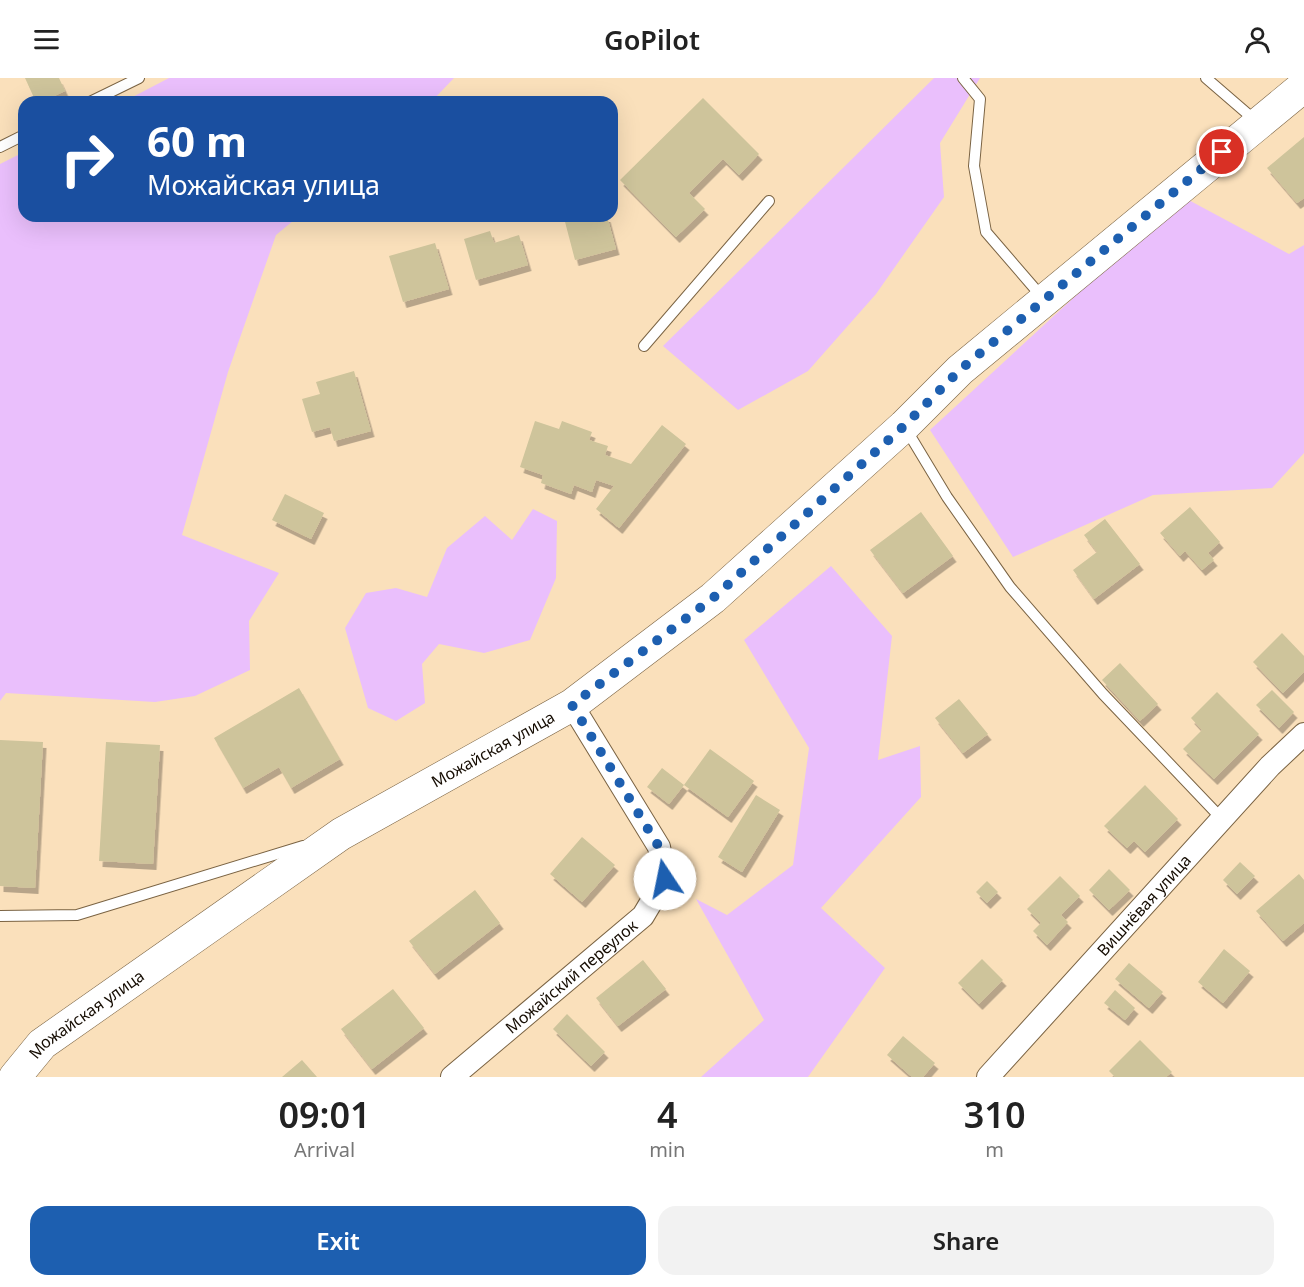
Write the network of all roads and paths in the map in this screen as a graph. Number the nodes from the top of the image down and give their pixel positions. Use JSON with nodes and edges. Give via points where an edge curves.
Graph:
{"nodes":[{"id":1,"x":139,"y":78,"type":"edge"},
{"id":2,"x":963,"y":78,"type":"edge"},
{"id":3,"x":1206,"y":78,"type":"edge"},
{"id":4,"x":1304,"y":86,"type":"edge"},
{"id":5,"x":102,"y":96,"type":"edge"},
{"id":6,"x":1257,"y":122,"type":"junction"},
{"id":7,"x":18,"y":138,"type":"edge"},
{"id":8,"x":0,"y":147,"type":"edge"},
{"id":9,"x":769,"y":201,"type":"dead end"},
{"id":10,"x":1044,"y":300,"type":"junction"},
{"id":11,"x":644,"y":346,"type":"dead end"},
{"id":12,"x":904,"y":426,"type":"junction"},
{"id":13,"x":572,"y":705,"type":"junction"},
{"id":14,"x":1304,"y":734,"type":"edge"},
{"id":15,"x":1222,"y":819,"type":"junction"},
{"id":16,"x":341,"y":834,"type":"junction"},
{"id":17,"x":0,"y":916,"type":"edge"},
{"id":18,"x":15,"y":1077,"type":"edge"},
{"id":19,"x":452,"y":1077,"type":"edge"},
{"id":20,"x":988,"y":1077,"type":"edge"}],
"edges":[{"from":1,"to":5,"type":"lane"},
{"from":2,"to":10,"type":"lane","via":[[980,99],[974,166],[986,232]]},
{"from":3,"to":6,"type":"lane"},
{"from":4,"to":6,"type":"street","name":"Можайская улица"},
{"from":6,"to":10,"type":"street","name":"Можайская улица"},
{"from":7,"to":8,"type":"lane"},
{"from":9,"to":11,"type":"lane"},
{"from":10,"to":12,"type":"street","name":"Можайская улица","via":[[960,370]]},
{"from":12,"to":13,"type":"street","name":"Можайская улица","via":[[713,598]]},
{"from":12,"to":15,"type":"lane","via":[[947,497],[1010,587],[1103,694]]},
{"from":13,"to":16,"type":"street","name":"Можайская улица"},
{"from":13,"to":19,"type":"street","name":"Можайский переулок","via":[[659,847],[665,879],[643,916]]},
{"from":14,"to":15,"type":"street","name":"Вишнёвая улица"},
{"from":15,"to":20,"type":"street","name":"Вишнёвая улица"},
{"from":16,"to":17,"type":"lane","via":[[76,915]]},
{"from":16,"to":18,"type":"street","name":"Можайская улица","via":[[42,1044]]}]}
